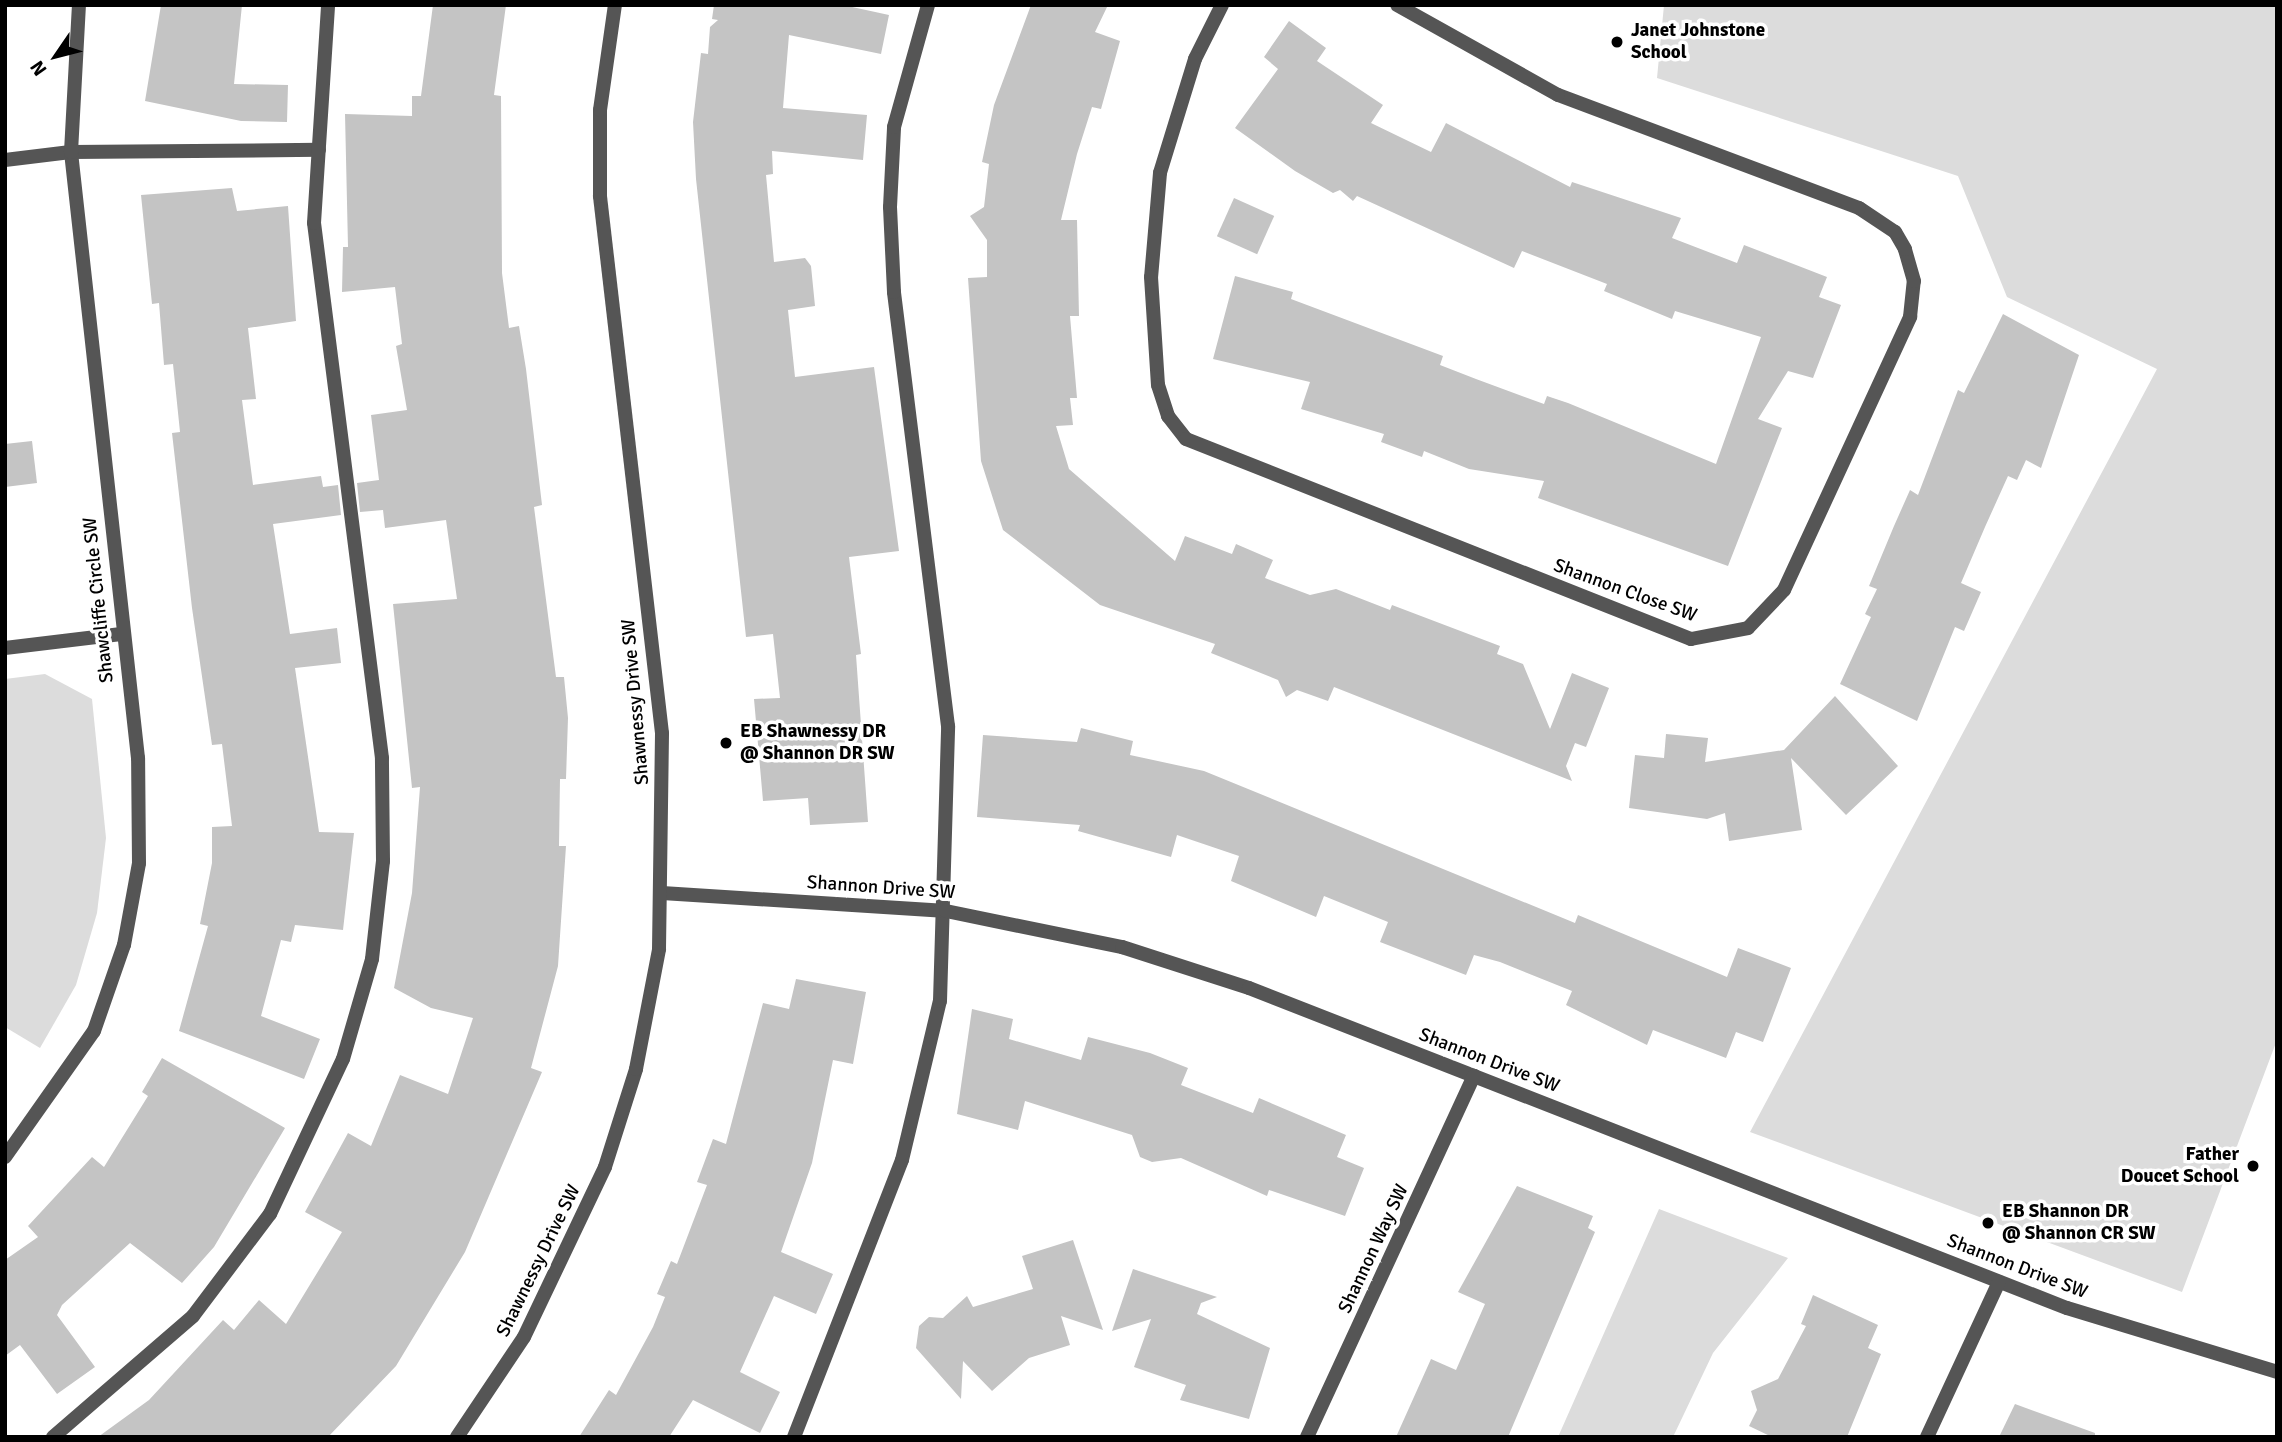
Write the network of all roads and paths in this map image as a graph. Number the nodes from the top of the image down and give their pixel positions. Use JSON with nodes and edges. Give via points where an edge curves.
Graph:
{"nodes":[{"id":1,"x":79,"y":5,"type":"edge"},
{"id":2,"x":328,"y":5,"type":"edge"},
{"id":3,"x":615,"y":5,"type":"edge"},
{"id":4,"x":928,"y":5,"type":"edge"},
{"id":5,"x":1222,"y":5,"type":"edge"},
{"id":6,"x":1397,"y":5,"type":"edge"},
{"id":7,"x":319,"y":150,"type":"junction"},
{"id":8,"x":71,"y":152,"type":"junction"},
{"id":9,"x":5,"y":160,"type":"edge"},
{"id":10,"x":121,"y":634,"type":"junction"},
{"id":11,"x":5,"y":648,"type":"edge"},
{"id":12,"x":663,"y":893,"type":"junction"},
{"id":13,"x":946,"y":911,"type":"junction"},
{"id":14,"x":1474,"y":1076,"type":"junction"},
{"id":15,"x":5,"y":1157,"type":"edge"},
{"id":16,"x":1999,"y":1282,"type":"junction"},
{"id":17,"x":2277,"y":1373,"type":"edge"},
{"id":18,"x":53,"y":1437,"type":"edge"},
{"id":19,"x":457,"y":1437,"type":"edge"},
{"id":20,"x":793,"y":1437,"type":"edge"},
{"id":21,"x":1307,"y":1437,"type":"edge"},
{"id":22,"x":1927,"y":1437,"type":"edge"}],
"edges":[{"from":1,"to":8,"type":"street","name":"Shawcliffe Circle SW"},
{"from":2,"to":7,"type":"street"},
{"from":3,"to":12,"type":"street","name":"Shawnessy Drive SW","via":[[601,98],[600,196],[662,733]]},
{"from":4,"to":13,"type":"street","via":[[894,127],[890,207],[894,292],[948,726]]},
{"from":5,"to":6,"type":"street","name":"Shannon Close SW","via":[[1195,59],[1160,173],[1151,277],[1158,385],[1168,416],[1186,439],[1691,639],[1748,628],[1784,590],[1910,317],[1914,281],[1905,248],[1887,225],[1859,208],[1558,95]]},
{"from":7,"to":8,"type":"street"},
{"from":7,"to":18,"type":"street","via":[[314,223],[382,758],[383,861],[372,959],[343,1059],[270,1214],[192,1316]]},
{"from":8,"to":9,"type":"street"},
{"from":8,"to":10,"type":"street","name":"Shawcliffe Circle SW"},
{"from":10,"to":11,"type":"street"},
{"from":10,"to":15,"type":"street","name":"Shawcliffe Circle SW","via":[[141,814],[134,907],[94,1031]]},
{"from":12,"to":13,"type":"street","name":"Shannon Drive SW"},
{"from":12,"to":19,"type":"street","name":"Shawnessy Drive SW","via":[[653,993],[612,1149],[524,1337]]},
{"from":13,"to":14,"type":"street","name":"Shannon Drive SW","via":[[1122,947],[1249,988]]},
{"from":13,"to":20,"type":"street","via":[[940,1000],[902,1160]]},
{"from":14,"to":16,"type":"street","name":"Shannon Drive SW"},
{"from":14,"to":21,"type":"street","name":"Shannon Way SW"},
{"from":16,"to":17,"type":"street","name":"Shannon Drive SW"},
{"from":16,"to":22,"type":"street"}]}
